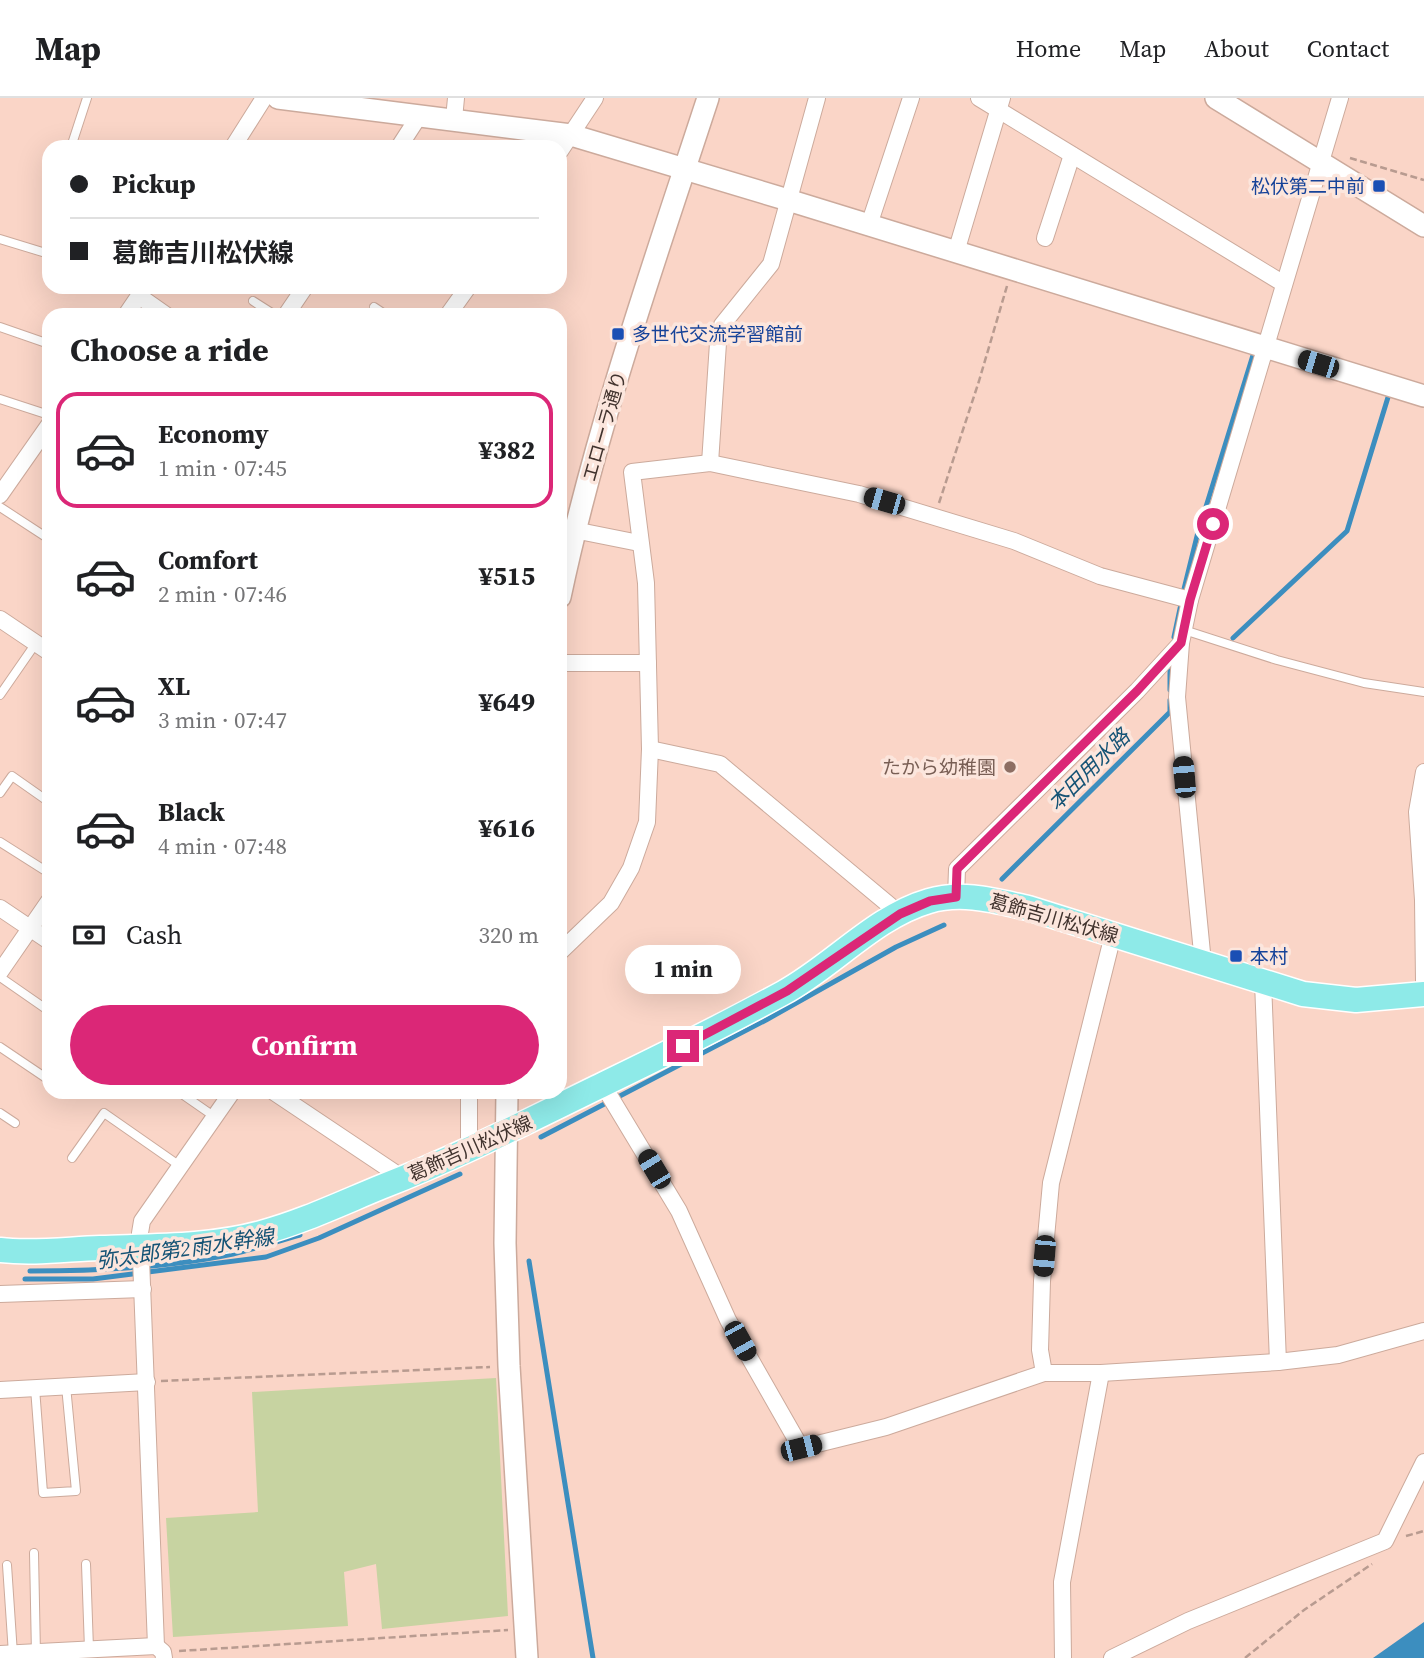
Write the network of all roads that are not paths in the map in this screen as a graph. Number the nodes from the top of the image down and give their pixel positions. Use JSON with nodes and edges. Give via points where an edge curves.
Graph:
{"nodes":[{"id":1,"x":87,"y":98,"type":"edge"},
{"id":2,"x":264,"y":98,"type":"edge"},
{"id":3,"x":278,"y":98,"type":"edge"},
{"id":4,"x":456,"y":98,"type":"edge"},
{"id":5,"x":595,"y":98,"type":"edge"},
{"id":6,"x":708,"y":98,"type":"edge"},
{"id":7,"x":817,"y":98,"type":"edge"},
{"id":8,"x":911,"y":98,"type":"edge"},
{"id":9,"x":979,"y":98,"type":"edge"},
{"id":10,"x":1216,"y":98,"type":"edge"},
{"id":11,"x":1340,"y":98,"type":"edge"},
{"id":12,"x":1000,"y":104,"type":"edge"},
{"id":13,"x":419,"y":116,"type":"junction"},
{"id":14,"x":454,"y":120,"type":"junction"},
{"id":15,"x":73,"y":140,"type":"edge"},
{"id":16,"x":237,"y":140,"type":"edge"},
{"id":17,"x":404,"y":140,"type":"edge"},
{"id":18,"x":551,"y":140,"type":"edge"},
{"id":19,"x":567,"y":140,"type":"edge"},
{"id":20,"x":567,"y":143,"type":"edge"},
{"id":21,"x":1072,"y":155,"type":"junction"},
{"id":22,"x":1322,"y":155,"type":"junction"},
{"id":23,"x":685,"y":168,"type":"junction"},
{"id":24,"x":788,"y":200,"type":"junction"},
{"id":25,"x":869,"y":225,"type":"junction"},
{"id":26,"x":1424,"y":226,"type":"edge"},
{"id":27,"x":1045,"y":238,"type":"dead end"},
{"id":28,"x":0,"y":239,"type":"edge"},
{"id":29,"x":42,"y":252,"type":"edge"},
{"id":30,"x":956,"y":252,"type":"junction"},
{"id":31,"x":1284,"y":284,"type":"junction"},
{"id":32,"x":144,"y":294,"type":"edge"},
{"id":33,"x":253,"y":301,"type":"dead end"},
{"id":34,"x":159,"y":308,"type":"edge"},
{"id":35,"x":264,"y":308,"type":"edge"},
{"id":36,"x":0,"y":327,"type":"edge"},
{"id":37,"x":42,"y":342,"type":"edge"},
{"id":38,"x":1265,"y":348,"type":"junction"},
{"id":39,"x":1424,"y":396,"type":"edge"},
{"id":40,"x":0,"y":399,"type":"edge"},
{"id":41,"x":42,"y":413,"type":"edge"},
{"id":42,"x":42,"y":440,"type":"edge"},
{"id":43,"x":710,"y":463,"type":"junction"},
{"id":44,"x":0,"y":467,"type":"edge"},
{"id":45,"x":16,"y":472,"type":"junction"},
{"id":46,"x":0,"y":495,"type":"edge"},
{"id":47,"x":0,"y":507,"type":"edge"},
{"id":48,"x":574,"y":530,"type":"junction"},
{"id":49,"x":42,"y":534,"type":"edge"},
{"id":50,"x":639,"y":543,"type":"junction"},
{"id":51,"x":567,"y":564,"type":"edge"},
{"id":52,"x":1190,"y":600,"type":"junction"},
{"id":53,"x":0,"y":619,"type":"edge"},
{"id":54,"x":1182,"y":636,"type":"junction"},
{"id":55,"x":42,"y":647,"type":"edge"},
{"id":56,"x":567,"y":663,"type":"edge"},
{"id":57,"x":648,"y":663,"type":"junction"},
{"id":58,"x":1424,"y":692,"type":"edge"},
{"id":59,"x":0,"y":695,"type":"edge"},
{"id":60,"x":650,"y":749,"type":"junction"},
{"id":61,"x":1424,"y":772,"type":"edge"},
{"id":62,"x":0,"y":793,"type":"edge"},
{"id":63,"x":42,"y":797,"type":"edge"},
{"id":64,"x":0,"y":842,"type":"edge"},
{"id":65,"x":42,"y":869,"type":"edge"},
{"id":66,"x":956,"y":897,"type":"junction"},
{"id":67,"x":0,"y":908,"type":"edge"},
{"id":68,"x":42,"y":911,"type":"edge"},
{"id":69,"x":900,"y":914,"type":"junction"},
{"id":70,"x":30,"y":929,"type":"junction"},
{"id":71,"x":1114,"y":935,"type":"junction"},
{"id":72,"x":42,"y":937,"type":"edge"},
{"id":73,"x":567,"y":945,"type":"edge"},
{"id":74,"x":1203,"y":963,"type":"junction"},
{"id":75,"x":0,"y":974,"type":"edge"},
{"id":76,"x":1424,"y":981,"type":"edge"},
{"id":77,"x":1263,"y":982,"type":"junction"},
{"id":78,"x":1424,"y":994,"type":"edge"},
{"id":79,"x":42,"y":1006,"type":"edge"},
{"id":80,"x":0,"y":1047,"type":"edge"},
{"id":81,"x":42,"y":1075,"type":"edge"},
{"id":82,"x":603,"y":1084,"type":"junction"},
{"id":83,"x":189,"y":1099,"type":"edge"},
{"id":84,"x":227,"y":1099,"type":"edge"},
{"id":85,"x":284,"y":1099,"type":"edge"},
{"id":86,"x":469,"y":1099,"type":"edge"},
{"id":87,"x":507,"y":1099,"type":"edge"},
{"id":88,"x":0,"y":1112,"type":"edge"},
{"id":89,"x":215,"y":1117,"type":"junction"},
{"id":90,"x":15,"y":1123,"type":"dead end"},
{"id":91,"x":507,"y":1133,"type":"junction"},
{"id":92,"x":470,"y":1151,"type":"junction"},
{"id":93,"x":72,"y":1158,"type":"dead end"},
{"id":94,"x":180,"y":1166,"type":"junction"},
{"id":95,"x":404,"y":1179,"type":"junction"},
{"id":96,"x":140,"y":1246,"type":"junction"},
{"id":97,"x":0,"y":1250,"type":"edge"},
{"id":98,"x":144,"y":1289,"type":"junction"},
{"id":99,"x":0,"y":1294,"type":"edge"},
{"id":100,"x":1424,"y":1331,"type":"edge"},
{"id":101,"x":1278,"y":1362,"type":"junction"},
{"id":102,"x":1044,"y":1373,"type":"junction"},
{"id":103,"x":1101,"y":1373,"type":"junction"},
{"id":104,"x":147,"y":1382,"type":"junction"},
{"id":105,"x":66,"y":1387,"type":"junction"},
{"id":106,"x":35,"y":1388,"type":"junction"},
{"id":107,"x":0,"y":1390,"type":"edge"},
{"id":108,"x":1424,"y":1462,"type":"edge"},
{"id":109,"x":34,"y":1553,"type":"dead end"},
{"id":110,"x":86,"y":1564,"type":"dead end"},
{"id":111,"x":7,"y":1565,"type":"dead end"},
{"id":112,"x":96,"y":1652,"type":"edge"},
{"id":113,"x":161,"y":1652,"type":"edge"},
{"id":114,"x":4,"y":1655,"type":"edge"},
{"id":115,"x":36,"y":1655,"type":"edge"},
{"id":116,"x":527,"y":1658,"type":"edge"},
{"id":117,"x":1063,"y":1658,"type":"edge"},
{"id":118,"x":1112,"y":1658,"type":"edge"}],
"edges":[{"from":1,"to":15,"type":"lane"},
{"from":2,"to":16,"type":"street"},
{"from":3,"to":13,"type":"street"},
{"from":4,"to":14,"type":"street"},
{"from":5,"to":19,"type":"street"},
{"from":6,"to":23,"type":"street","name":"エローラ通り"},
{"from":7,"to":24,"type":"street"},
{"from":8,"to":25,"type":"street"},
{"from":9,"to":12,"type":"street"},
{"from":10,"to":22,"type":"street"},
{"from":11,"to":22,"type":"street"},
{"from":12,"to":21,"type":"street"},
{"from":12,"to":30,"type":"street"},
{"from":13,"to":14,"type":"street"},
{"from":13,"to":17,"type":"street"},
{"from":14,"to":18,"type":"street"},
{"from":20,"to":23,"type":"street"},
{"from":21,"to":27,"type":"street"},
{"from":21,"to":31,"type":"street"},
{"from":22,"to":26,"type":"street"},
{"from":22,"to":31,"type":"street"},
{"from":23,"to":24,"type":"street"},
{"from":23,"to":48,"type":"street","name":"エローラ通り"},
{"from":24,"to":25,"type":"street"},
{"from":24,"to":43,"type":"street","via":[[771,264],[722,324]]},
{"from":25,"to":30,"type":"street"},
{"from":28,"to":29,"type":"lane"},
{"from":30,"to":38,"type":"street"},
{"from":31,"to":38,"type":"street"},
{"from":32,"to":34,"type":"street"},
{"from":33,"to":35,"type":"lane"},
{"from":36,"to":37,"type":"lane"},
{"from":38,"to":39,"type":"street"},
{"from":38,"to":52,"type":"street"},
{"from":40,"to":41,"type":"lane"},
{"from":42,"to":45,"type":"street"},
{"from":43,"to":50,"type":"street","via":[[632,472]]},
{"from":43,"to":52,"type":"street","via":[[859,494],[1014,541],[1100,576]]},
{"from":44,"to":45,"type":"street"},
{"from":45,"to":46,"type":"street"},
{"from":47,"to":49,"type":"lane"},
{"from":48,"to":50,"type":"street"},
{"from":48,"to":51,"type":"street","name":"エローラ通り"},
{"from":50,"to":57,"type":"street","via":[[646,583]]},
{"from":52,"to":54,"type":"street"},
{"from":53,"to":55,"type":"street"},
{"from":54,"to":58,"type":"lane","via":[[1364,683]]},
{"from":54,"to":66,"type":"street","via":[[1137,691],[957,869]]},
{"from":54,"to":74,"type":"street","via":[[1177,696]]},
{"from":55,"to":59,"type":"lane"},
{"from":56,"to":57,"type":"street"},
{"from":57,"to":60,"type":"street"},
{"from":60,"to":69,"type":"street","via":[[720,764]]},
{"from":60,"to":73,"type":"street","via":[[647,822],[631,868],[611,903]]},
{"from":61,"to":76,"type":"street","via":[[1418,812]]},
{"from":62,"to":63,"type":"lane","via":[[12,776]]},
{"from":64,"to":65,"type":"lane"},
{"from":66,"to":69,"type":"main road","name":"葛飾吉川松伏線","via":[[930,901]]},
{"from":66,"to":71,"type":"main road","name":"葛飾吉川松伏線","via":[[997,901]]},
{"from":67,"to":70,"type":"street"},
{"from":68,"to":70,"type":"street"},
{"from":69,"to":82,"type":"main road","name":"葛飾吉川松伏線","via":[[787,991]]},
{"from":70,"to":72,"type":"street"},
{"from":70,"to":75,"type":"street"},
{"from":71,"to":74,"type":"main road","name":"葛飾吉川松伏線"},
{"from":71,"to":102,"type":"street","via":[[1051,1182],[1042,1281]]},
{"from":74,"to":77,"type":"main road","name":"葛飾吉川松伏線"},
{"from":75,"to":79,"type":"lane"},
{"from":77,"to":78,"type":"main road","name":"葛飾吉川松伏線","via":[[1328,999]]},
{"from":77,"to":101,"type":"street"},
{"from":80,"to":81,"type":"lane"},
{"from":82,"to":91,"type":"main road","name":"葛飾吉川松伏線"},
{"from":82,"to":102,"type":"street","via":[[679,1211],[727,1320],[801,1448],[886,1427]]},
{"from":83,"to":89,"type":"lane"},
{"from":84,"to":89,"type":"street"},
{"from":85,"to":95,"type":"street"},
{"from":86,"to":92,"type":"street"},
{"from":87,"to":91,"type":"street"},
{"from":88,"to":90,"type":"lane"},
{"from":89,"to":94,"type":"street"},
{"from":91,"to":92,"type":"main road","name":"葛飾吉川松伏線"},
{"from":91,"to":116,"type":"street","via":[[509,1366]]},
{"from":92,"to":95,"type":"main road","name":"葛飾吉川松伏線"},
{"from":93,"to":94,"type":"lane","via":[[104,1113]]},
{"from":94,"to":96,"type":"street","via":[[142,1222]]},
{"from":95,"to":96,"type":"main road","name":"葛飾吉川松伏線","via":[[261,1233],[222,1241]]},
{"from":96,"to":97,"type":"main road","name":"葛飾吉川松伏線"},
{"from":96,"to":98,"type":"street"},
{"from":98,"to":99,"type":"street"},
{"from":98,"to":104,"type":"street"},
{"from":100,"to":101,"type":"street","via":[[1338,1355]]},
{"from":101,"to":103,"type":"street"},
{"from":102,"to":103,"type":"street"},
{"from":103,"to":117,"type":"street","via":[[1062,1583]]},
{"from":104,"to":105,"type":"street"},
{"from":104,"to":113,"type":"street","via":[[151,1560]]},
{"from":105,"to":106,"type":"street"},
{"from":105,"to":106,"type":"lane","via":[[76,1491],[43,1493]]},
{"from":106,"to":107,"type":"street"},
{"from":108,"to":118,"type":"street","via":[[1385,1541],[1188,1621]]},
{"from":109,"to":115,"type":"lane"},
{"from":110,"to":112,"type":"lane"},
{"from":111,"to":114,"type":"lane"},
{"from":112,"to":113,"type":"street"},
{"from":112,"to":115,"type":"street"},
{"from":114,"to":115,"type":"street"}]}
